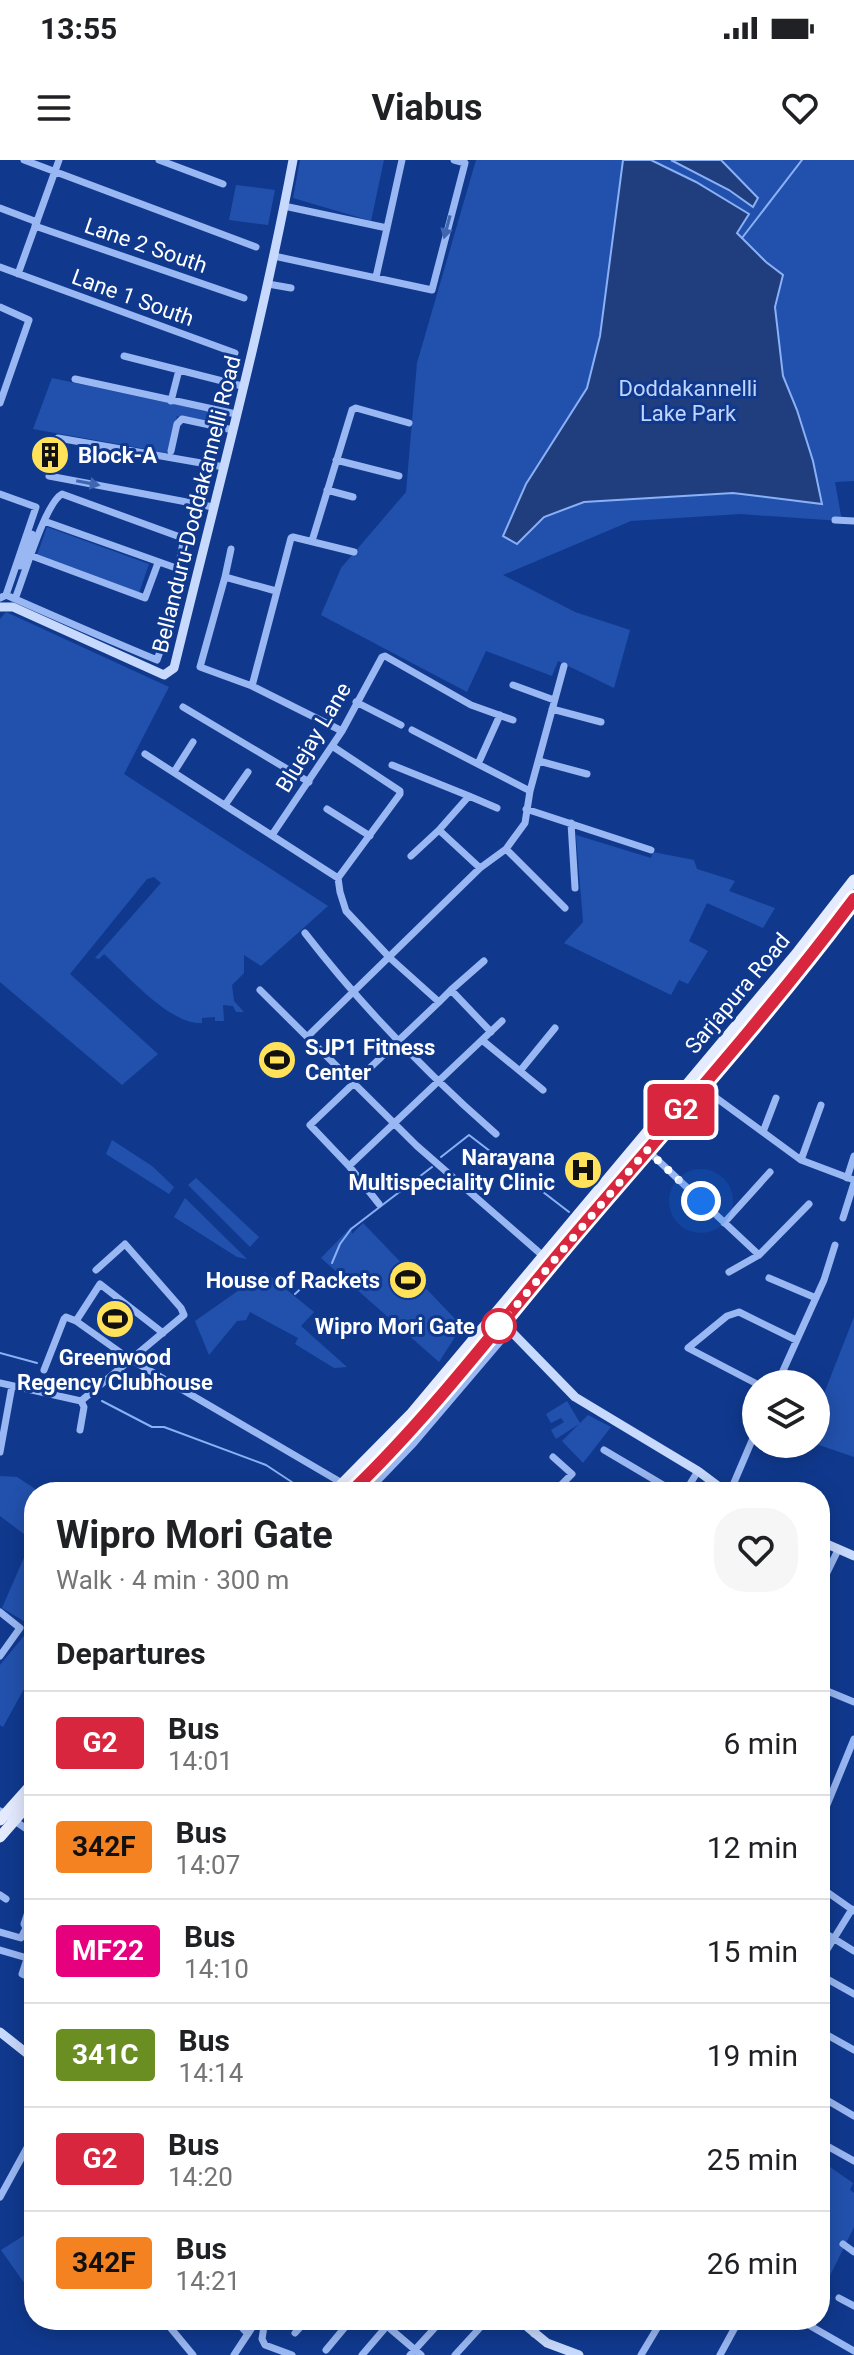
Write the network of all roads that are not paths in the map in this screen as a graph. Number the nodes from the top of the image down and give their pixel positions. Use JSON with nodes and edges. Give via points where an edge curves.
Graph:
{"nodes":[{"id":1,"x":24,"y":160,"type":"edge"},
{"id":2,"x":59,"y":160,"type":"edge"},
{"id":3,"x":159,"y":160,"type":"edge"},
{"id":4,"x":293,"y":160,"type":"edge"},
{"id":5,"x":402,"y":160,"type":"edge"},
{"id":6,"x":454,"y":160,"type":"edge"},
{"id":7,"x":55,"y":171,"type":"junction"},
{"id":8,"x":223,"y":184,"type":"dead end"},
{"id":9,"x":284,"y":206,"type":"junction"},
{"id":10,"x":0,"y":208,"type":"edge"},
{"id":11,"x":36,"y":224,"type":"junction"},
{"id":12,"x":387,"y":228,"type":"junction"},
{"id":13,"x":256,"y":247,"type":"dead end"},
{"id":14,"x":274,"y":256,"type":"junction"},
{"id":15,"x":0,"y":267,"type":"edge"},
{"id":16,"x":18,"y":274,"type":"junction"},
{"id":17,"x":376,"y":277,"type":"junction"},
{"id":18,"x":268,"y":284,"type":"junction"},
{"id":19,"x":291,"y":288,"type":"dead end"},
{"id":20,"x":244,"y":298,"type":"dead end"},
{"id":21,"x":0,"y":307,"type":"edge"},
{"id":22,"x":235,"y":353,"type":"dead end"},
{"id":23,"x":124,"y":356,"type":"dead end"},
{"id":24,"x":179,"y":370,"type":"junction"},
{"id":25,"x":75,"y":379,"type":"dead end"},
{"id":26,"x":242,"y":386,"type":"junction"},
{"id":27,"x":171,"y":401,"type":"junction"},
{"id":28,"x":0,"y":403,"type":"edge"},
{"id":29,"x":236,"y":414,"type":"junction"},
{"id":30,"x":409,"y":423,"type":"dead end"},
{"id":31,"x":233,"y":430,"type":"junction"},
{"id":32,"x":58,"y":438,"type":"dead end"},
{"id":33,"x":171,"y":451,"type":"dead end"},
{"id":34,"x":336,"y":460,"type":"junction"},
{"id":35,"x":224,"y":467,"type":"junction"},
{"id":36,"x":49,"y":476,"type":"dead end"},
{"id":37,"x":399,"y":476,"type":"dead end"},
{"id":38,"x":327,"y":490,"type":"junction"},
{"id":39,"x":0,"y":494,"type":"edge"},
{"id":40,"x":353,"y":497,"type":"dead end"},
{"id":41,"x":213,"y":507,"type":"junction"},
{"id":42,"x":835,"y":520,"type":"dead end"},
{"id":43,"x":44,"y":521,"type":"junction"},
{"id":44,"x":854,"y":521,"type":"edge"},
{"id":45,"x":32,"y":534,"type":"dead end"},
{"id":46,"x":312,"y":541,"type":"junction"},
{"id":47,"x":231,"y":549,"type":"dead end"},
{"id":48,"x":354,"y":552,"type":"dead end"},
{"id":49,"x":32,"y":556,"type":"junction"},
{"id":50,"x":158,"y":563,"type":"junction"},
{"id":51,"x":176,"y":568,"type":"junction"},
{"id":52,"x":13,"y":569,"type":"junction"},
{"id":53,"x":225,"y":577,"type":"junction"},
{"id":54,"x":276,"y":591,"type":"junction"},
{"id":55,"x":3,"y":596,"type":"edge"},
{"id":56,"x":15,"y":599,"type":"junction"},
{"id":57,"x":0,"y":607,"type":"edge"},
{"id":58,"x":564,"y":666,"type":"dead end"},
{"id":59,"x":513,"y":685,"type":"dead end"},
{"id":60,"x":252,"y":686,"type":"junction"},
{"id":61,"x":554,"y":700,"type":"junction"},
{"id":62,"x":356,"y":702,"type":"junction"},
{"id":63,"x":183,"y":707,"type":"dead end"},
{"id":64,"x":552,"y":709,"type":"junction"},
{"id":65,"x":500,"y":715,"type":"junction"},
{"id":66,"x":513,"y":720,"type":"dead end"},
{"id":67,"x":601,"y":722,"type":"dead end"},
{"id":68,"x":401,"y":725,"type":"dead end"},
{"id":69,"x":412,"y":730,"type":"dead end"},
{"id":70,"x":342,"y":731,"type":"junction"},
{"id":71,"x":193,"y":742,"type":"dead end"},
{"id":72,"x":332,"y":746,"type":"junction"},
{"id":73,"x":145,"y":754,"type":"dead end"},
{"id":74,"x":539,"y":761,"type":"junction"},
{"id":75,"x":478,"y":764,"type":"junction"},
{"id":76,"x":392,"y":765,"type":"dead end"},
{"id":77,"x":174,"y":772,"type":"junction"},
{"id":78,"x":248,"y":772,"type":"dead end"},
{"id":79,"x":587,"y":774,"type":"dead end"},
{"id":80,"x":309,"y":782,"type":"junction"},
{"id":81,"x":530,"y":791,"type":"junction"},
{"id":82,"x":469,"y":796,"type":"junction"},
{"id":83,"x":225,"y":805,"type":"junction"},
{"id":84,"x":497,"y":808,"type":"dead end"},
{"id":85,"x":327,"y":809,"type":"dead end"},
{"id":86,"x":526,"y":809,"type":"junction"},
{"id":87,"x":571,"y":823,"type":"junction"},
{"id":88,"x":439,"y":830,"type":"junction"},
{"id":89,"x":272,"y":835,"type":"junction"},
{"id":90,"x":370,"y":836,"type":"junction"},
{"id":91,"x":506,"y":849,"type":"junction"},
{"id":92,"x":651,"y":850,"type":"dead end"},
{"id":93,"x":411,"y":856,"type":"dead end"},
{"id":94,"x":480,"y":868,"type":"junction"},
{"id":95,"x":338,"y":878,"type":"junction"},
{"id":96,"x":854,"y":880,"type":"edge"},
{"id":97,"x":575,"y":888,"type":"dead end"},
{"id":98,"x":854,"y":899,"type":"edge"},
{"id":99,"x":565,"y":908,"type":"dead end"},
{"id":100,"x":305,"y":933,"type":"dead end"},
{"id":101,"x":390,"y":958,"type":"junction"},
{"id":102,"x":484,"y":961,"type":"dead end"},
{"id":103,"x":260,"y":990,"type":"dead end"},
{"id":104,"x":451,"y":990,"type":"junction"},
{"id":105,"x":351,"y":993,"type":"junction"},
{"id":106,"x":439,"y":1002,"type":"junction"},
{"id":107,"x":502,"y":1021,"type":"dead end"},
{"id":108,"x":555,"y":1028,"type":"dead end"},
{"id":109,"x":491,"y":1032,"type":"junction"},
{"id":110,"x":308,"y":1036,"type":"junction"},
{"id":111,"x":482,"y":1040,"type":"junction"},
{"id":112,"x":398,"y":1042,"type":"junction"},
{"id":113,"x":520,"y":1071,"type":"junction"},
{"id":114,"x":353,"y":1082,"type":"junction"},
{"id":115,"x":438,"y":1083,"type":"junction"},
{"id":116,"x":697,"y":1083,"type":"junction"},
{"id":117,"x":543,"y":1090,"type":"dead end"},
{"id":118,"x":776,"y":1098,"type":"dead end"},
{"id":119,"x":821,"y":1105,"type":"dead end"},
{"id":120,"x":395,"y":1124,"type":"junction"},
{"id":121,"x":763,"y":1132,"type":"junction"},
{"id":122,"x":496,"y":1134,"type":"dead end"},
{"id":123,"x":647,"y":1150,"type":"junction"},
{"id":124,"x":854,"y":1156,"type":"edge"},
{"id":125,"x":801,"y":1160,"type":"junction"},
{"id":126,"x":349,"y":1166,"type":"junction"},
{"id":127,"x":770,"y":1172,"type":"dead end"},
{"id":128,"x":852,"y":1180,"type":"edge"},
{"id":129,"x":379,"y":1204,"type":"dead end"},
{"id":130,"x":809,"y":1204,"type":"dead end"},
{"id":131,"x":843,"y":1218,"type":"dead end"},
{"id":132,"x":724,"y":1223,"type":"junction"},
{"id":133,"x":835,"y":1245,"type":"dead end"},
{"id":134,"x":542,"y":1255,"type":"junction"},
{"id":135,"x":759,"y":1255,"type":"junction"},
{"id":136,"x":96,"y":1270,"type":"dead end"},
{"id":137,"x":729,"y":1272,"type":"dead end"},
{"id":138,"x":769,"y":1278,"type":"dead end"},
{"id":139,"x":816,"y":1298,"type":"junction"},
{"id":140,"x":76,"y":1321,"type":"junction"},
{"id":141,"x":506,"y":1326,"type":"junction"},
{"id":142,"x":163,"y":1333,"type":"junction"},
{"id":143,"x":796,"y":1340,"type":"junction"},
{"id":144,"x":133,"y":1361,"type":"junction"},
{"id":145,"x":44,"y":1370,"type":"dead end"},
{"id":146,"x":783,"y":1370,"type":"edge"},
{"id":147,"x":742,"y":1376,"type":"edge"},
{"id":148,"x":0,"y":1383,"type":"edge"},
{"id":149,"x":12,"y":1386,"type":"junction"},
{"id":150,"x":438,"y":1391,"type":"junction"},
{"id":151,"x":81,"y":1401,"type":"junction"},
{"id":152,"x":80,"y":1430,"type":"dead end"},
{"id":153,"x":604,"y":1450,"type":"dead end"},
{"id":154,"x":0,"y":1452,"type":"edge"},
{"id":155,"x":553,"y":1457,"type":"dead end"},
{"id":156,"x":744,"y":1458,"type":"edge"},
{"id":157,"x":384,"y":1468,"type":"junction"},
{"id":158,"x":698,"y":1471,"type":"junction"},
{"id":159,"x":331,"y":1482,"type":"edge"},
{"id":160,"x":348,"y":1482,"type":"edge"},
{"id":161,"x":356,"y":1482,"type":"edge"},
{"id":162,"x":374,"y":1482,"type":"edge"},
{"id":163,"x":564,"y":1482,"type":"edge"},
{"id":164,"x":658,"y":1482,"type":"edge"},
{"id":165,"x":691,"y":1482,"type":"edge"},
{"id":166,"x":714,"y":1482,"type":"edge"},
{"id":167,"x":733,"y":1482,"type":"edge"},
{"id":168,"x":830,"y":1546,"type":"edge"},
{"id":169,"x":838,"y":1550,"type":"junction"},
{"id":170,"x":854,"y":1556,"type":"edge"},
{"id":171,"x":830,"y":1566,"type":"edge"},
{"id":172,"x":0,"y":1612,"type":"edge"},
{"id":173,"x":0,"y":1656,"type":"edge"},
{"id":174,"x":830,"y":1692,"type":"edge"},
{"id":175,"x":854,"y":1702,"type":"edge"},
{"id":176,"x":854,"y":1739,"type":"edge"},
{"id":177,"x":24,"y":1794,"type":"edge"},
{"id":178,"x":830,"y":1798,"type":"edge"},
{"id":179,"x":24,"y":1804,"type":"edge"},
{"id":180,"x":5,"y":1816,"type":"edge"},
{"id":181,"x":24,"y":1828,"type":"edge"},
{"id":182,"x":0,"y":1837,"type":"edge"},
{"id":183,"x":830,"y":1894,"type":"edge"},
{"id":184,"x":853,"y":1910,"type":"edge"},
{"id":185,"x":0,"y":1932,"type":"edge"},
{"id":186,"x":24,"y":1934,"type":"edge"},
{"id":187,"x":830,"y":1937,"type":"edge"},
{"id":188,"x":834,"y":1940,"type":"junction"},
{"id":189,"x":830,"y":1946,"type":"edge"},
{"id":190,"x":0,"y":1950,"type":"edge"},
{"id":191,"x":854,"y":1951,"type":"edge"},
{"id":192,"x":24,"y":1958,"type":"edge"},
{"id":193,"x":830,"y":1981,"type":"edge"},
{"id":194,"x":854,"y":1994,"type":"edge"},
{"id":195,"x":830,"y":2037,"type":"edge"},
{"id":196,"x":2,"y":2038,"type":"edge"},
{"id":197,"x":854,"y":2050,"type":"edge"},
{"id":198,"x":24,"y":2052,"type":"edge"},
{"id":199,"x":830,"y":2102,"type":"edge"},
{"id":200,"x":854,"y":2116,"type":"edge"},
{"id":201,"x":830,"y":2148,"type":"edge"},
{"id":202,"x":24,"y":2153,"type":"edge"},
{"id":203,"x":854,"y":2161,"type":"edge"},
{"id":204,"x":0,"y":2197,"type":"edge"},
{"id":205,"x":843,"y":2244,"type":"dead end"},
{"id":206,"x":854,"y":2252,"type":"edge"},
{"id":207,"x":839,"y":2298,"type":"dead end"},
{"id":208,"x":854,"y":2306,"type":"edge"},
{"id":209,"x":172,"y":2330,"type":"edge"},
{"id":210,"x":244,"y":2330,"type":"edge"},
{"id":211,"x":251,"y":2330,"type":"edge"},
{"id":212,"x":264,"y":2330,"type":"edge"},
{"id":213,"x":298,"y":2330,"type":"edge"},
{"id":214,"x":343,"y":2330,"type":"edge"},
{"id":215,"x":383,"y":2330,"type":"edge"},
{"id":216,"x":395,"y":2330,"type":"edge"},
{"id":217,"x":434,"y":2330,"type":"edge"},
{"id":218,"x":478,"y":2330,"type":"edge"},
{"id":219,"x":530,"y":2330,"type":"edge"},
{"id":220,"x":536,"y":2330,"type":"edge"},
{"id":221,"x":656,"y":2330,"type":"edge"},
{"id":222,"x":734,"y":2330,"type":"edge"},
{"id":223,"x":817,"y":2330,"type":"edge"},
{"id":224,"x":295,"y":2333,"type":"dead end"},
{"id":225,"x":248,"y":2334,"type":"junction"},
{"id":226,"x":534,"y":2334,"type":"junction"},
{"id":227,"x":326,"y":2350,"type":"dead end"},
{"id":228,"x":854,"y":2351,"type":"edge"},
{"id":229,"x":415,"y":2353,"type":"edge"},
{"id":230,"x":193,"y":2355,"type":"edge"},
{"id":231,"x":234,"y":2355,"type":"edge"},
{"id":232,"x":292,"y":2355,"type":"edge"},
{"id":233,"x":362,"y":2355,"type":"edge"},
{"id":234,"x":455,"y":2355,"type":"edge"},
{"id":235,"x":579,"y":2355,"type":"edge"},
{"id":236,"x":641,"y":2355,"type":"edge"},
{"id":237,"x":720,"y":2355,"type":"edge"}],
"edges":[{"from":1,"to":7,"type":"street"},
{"from":2,"to":7,"type":"street"},
{"from":3,"to":8,"type":"street"},
{"from":4,"to":9,"type":"street","name":"Bellanduru-Doddakannelli Road"},
{"from":5,"to":12,"type":"street"},
{"from":6,"to":17,"type":"street","one_way":true,"via":[[465,163],[432,290]]},
{"from":7,"to":11,"type":"street"},
{"from":7,"to":13,"type":"street"},
{"from":9,"to":12,"type":"street"},
{"from":9,"to":14,"type":"street","name":"Bellanduru-Doddakannelli Road"},
{"from":10,"to":11,"type":"street","name":"Lane 2 South"},
{"from":11,"to":16,"type":"street"},
{"from":11,"to":20,"type":"street","name":"Lane 2 South"},
{"from":12,"to":17,"type":"street"},
{"from":14,"to":17,"type":"street"},
{"from":14,"to":18,"type":"street","name":"Bellanduru-Doddakannelli Road"},
{"from":15,"to":16,"type":"street","name":"Lane 1 South"},
{"from":16,"to":22,"type":"street","name":"Lane 1 South"},
{"from":18,"to":19,"type":"street"},
{"from":18,"to":26,"type":"street","name":"Bellanduru-Doddakannelli Road"},
{"from":21,"to":28,"type":"street","via":[[29,320]]},
{"from":23,"to":24,"type":"street"},
{"from":24,"to":26,"type":"street"},
{"from":24,"to":27,"type":"street"},
{"from":25,"to":27,"type":"street"},
{"from":26,"to":29,"type":"street","name":"Bellanduru-Doddakannelli Road"},
{"from":27,"to":29,"type":"street"},
{"from":29,"to":31,"type":"street","name":"Bellanduru-Doddakannelli Road"},
{"from":30,"to":34,"type":"street","via":[[352,410]]},
{"from":31,"to":33,"type":"street","via":[[182,419]]},
{"from":31,"to":35,"type":"street","name":"Bellanduru-Doddakannelli Road"},
{"from":32,"to":35,"type":"street"},
{"from":34,"to":37,"type":"street"},
{"from":34,"to":38,"type":"street"},
{"from":35,"to":41,"type":"street","name":"Bellanduru-Doddakannelli Road"},
{"from":36,"to":41,"type":"street","one_way":true},
{"from":38,"to":40,"type":"street"},
{"from":38,"to":46,"type":"street"},
{"from":39,"to":52,"type":"street","via":[[36,507]]},
{"from":41,"to":57,"type":"street","name":"Bellanduru-Doddakannelli Road","via":[[171,672],[164,675],[13,607]]},
{"from":42,"to":44,"type":"street"},
{"from":43,"to":49,"type":"street"},
{"from":43,"to":50,"type":"street"},
{"from":43,"to":51,"type":"street","via":[[63,493],[180,537]]},
{"from":45,"to":52,"type":"street","via":[[18,571]]},
{"from":46,"to":48,"type":"street"},
{"from":46,"to":54,"type":"street","via":[[291,538]]},
{"from":47,"to":53,"type":"street"},
{"from":49,"to":50,"type":"street","via":[[145,598]]},
{"from":49,"to":56,"type":"street"},
{"from":50,"to":51,"type":"street"},
{"from":51,"to":56,"type":"street","via":[[179,598],[157,660]]},
{"from":52,"to":55,"type":"street"},
{"from":53,"to":54,"type":"street"},
{"from":53,"to":60,"type":"street","via":[[200,667]]},
{"from":54,"to":60,"type":"street"},
{"from":55,"to":56,"type":"street"},
{"from":58,"to":61,"type":"street"},
{"from":59,"to":61,"type":"street"},
{"from":60,"to":70,"type":"street"},
{"from":61,"to":64,"type":"street"},
{"from":62,"to":65,"type":"street","name":"Bluejay Lane","via":[[385,656],[471,705]]},
{"from":62,"to":68,"type":"street"},
{"from":62,"to":70,"type":"street","name":"Bluejay Lane"},
{"from":63,"to":80,"type":"street"},
{"from":64,"to":67,"type":"street"},
{"from":64,"to":74,"type":"street"},
{"from":65,"to":66,"type":"street"},
{"from":65,"to":75,"type":"street"},
{"from":69,"to":75,"type":"street"},
{"from":70,"to":72,"type":"street","name":"Bluejay Lane"},
{"from":71,"to":77,"type":"street"},
{"from":72,"to":80,"type":"street","name":"Bluejay Lane"},
{"from":72,"to":90,"type":"street","via":[[400,791]]},
{"from":73,"to":77,"type":"street"},
{"from":74,"to":79,"type":"street"},
{"from":74,"to":81,"type":"street"},
{"from":75,"to":81,"type":"street"},
{"from":76,"to":82,"type":"street"},
{"from":77,"to":83,"type":"street"},
{"from":78,"to":83,"type":"street"},
{"from":80,"to":89,"type":"street","name":"Bluejay Lane"},
{"from":81,"to":86,"type":"street"},
{"from":82,"to":84,"type":"street"},
{"from":82,"to":88,"type":"street"},
{"from":83,"to":89,"type":"street"},
{"from":85,"to":90,"type":"street"},
{"from":86,"to":87,"type":"street"},
{"from":86,"to":91,"type":"street","via":[[525,823]]},
{"from":87,"to":92,"type":"street"},
{"from":87,"to":97,"type":"street"},
{"from":88,"to":93,"type":"street"},
{"from":88,"to":94,"type":"street"},
{"from":89,"to":95,"type":"street"},
{"from":90,"to":95,"type":"street"},
{"from":91,"to":94,"type":"street"},
{"from":91,"to":99,"type":"street"},
{"from":94,"to":101,"type":"street"},
{"from":95,"to":101,"type":"street","via":[[346,911]]},
{"from":96,"to":116,"type":"main road","name":"Sarjapura Road"},
{"from":98,"to":116,"type":"main road","name":"Sarjapura Road"},
{"from":100,"to":105,"type":"street"},
{"from":101,"to":105,"type":"street"},
{"from":101,"to":106,"type":"street"},
{"from":102,"to":104,"type":"street"},
{"from":103,"to":110,"type":"street"},
{"from":104,"to":106,"type":"street"},
{"from":104,"to":109,"type":"street"},
{"from":105,"to":110,"type":"street"},
{"from":105,"to":112,"type":"street"},
{"from":106,"to":112,"type":"street"},
{"from":107,"to":109,"type":"street"},
{"from":108,"to":113,"type":"street"},
{"from":109,"to":111,"type":"street"},
{"from":110,"to":114,"type":"street"},
{"from":111,"to":113,"type":"street"},
{"from":111,"to":115,"type":"street"},
{"from":112,"to":114,"type":"street"},
{"from":112,"to":115,"type":"street"},
{"from":113,"to":117,"type":"street"},
{"from":114,"to":120,"type":"street"},
{"from":114,"to":126,"type":"street","via":[[310,1125]]},
{"from":115,"to":120,"type":"street"},
{"from":115,"to":122,"type":"street"},
{"from":116,"to":121,"type":"street"},
{"from":116,"to":123,"type":"main road","name":"Sarjapura Road"},
{"from":116,"to":134,"type":"main road","name":"Sarjapura Road"},
{"from":118,"to":121,"type":"street"},
{"from":119,"to":125,"type":"street"},
{"from":120,"to":126,"type":"street"},
{"from":120,"to":134,"type":"street"},
{"from":121,"to":125,"type":"street"},
{"from":123,"to":132,"type":"street"},
{"from":123,"to":141,"type":"main road","name":"Sarjapura Road"},
{"from":124,"to":128,"type":"street"},
{"from":125,"to":128,"type":"street"},
{"from":126,"to":129,"type":"street"},
{"from":127,"to":132,"type":"street"},
{"from":128,"to":131,"type":"street"},
{"from":130,"to":135,"type":"street"},
{"from":132,"to":135,"type":"street"},
{"from":133,"to":139,"type":"street"},
{"from":134,"to":150,"type":"main road","name":"Sarjapura Road"},
{"from":135,"to":137,"type":"street"},
{"from":136,"to":142,"type":"street","via":[[127,1245],[184,1312]]},
{"from":138,"to":139,"type":"street"},
{"from":139,"to":143,"type":"street"},
{"from":140,"to":142,"type":"street","via":[[101,1284]]},
{"from":140,"to":144,"type":"street"},
{"from":140,"to":145,"type":"street","via":[[64,1319]]},
{"from":141,"to":150,"type":"main road","name":"Sarjapura Road"},
{"from":141,"to":157,"type":"street"},
{"from":141,"to":158,"type":"street","via":[[575,1397]]},
{"from":142,"to":144,"type":"street"},
{"from":143,"to":146,"type":"street"},
{"from":143,"to":147,"type":"street","via":[[739,1312],[688,1348]]},
{"from":144,"to":151,"type":"street"},
{"from":144,"to":159,"type":"street"},
{"from":148,"to":149,"type":"street"},
{"from":149,"to":151,"type":"street"},
{"from":149,"to":154,"type":"street"},
{"from":150,"to":157,"type":"main road","name":"Sarjapura Road"},
{"from":150,"to":160,"type":"main road","name":"Sarjapura Road"},
{"from":151,"to":152,"type":"street"},
{"from":153,"to":164,"type":"street"},
{"from":155,"to":163,"type":"street","via":[[572,1474]]},
{"from":156,"to":167,"type":"street"},
{"from":157,"to":161,"type":"main road","name":"Sarjapura Road"},
{"from":157,"to":162,"type":"street"},
{"from":158,"to":165,"type":"street"},
{"from":158,"to":166,"type":"street"},
{"from":168,"to":169,"type":"street"},
{"from":169,"to":170,"type":"street"},
{"from":169,"to":171,"type":"street"},
{"from":172,"to":173,"type":"street","via":[[20,1628]]},
{"from":174,"to":175,"type":"street"},
{"from":176,"to":178,"type":"street"},
{"from":177,"to":180,"type":"main road"},
{"from":179,"to":180,"type":"main road"},
{"from":180,"to":181,"type":"street"},
{"from":180,"to":182,"type":"main road"},
{"from":183,"to":184,"type":"street"},
{"from":184,"to":188,"type":"street"},
{"from":185,"to":186,"type":"street"},
{"from":187,"to":188,"type":"street"},
{"from":188,"to":189,"type":"street"},
{"from":188,"to":191,"type":"street"},
{"from":190,"to":192,"type":"street"},
{"from":193,"to":194,"type":"street"},
{"from":195,"to":197,"type":"street"},
{"from":196,"to":198,"type":"street"},
{"from":199,"to":200,"type":"street"},
{"from":201,"to":203,"type":"street"},
{"from":202,"to":204,"type":"street"},
{"from":205,"to":206,"type":"street"},
{"from":207,"to":208,"type":"street"},
{"from":209,"to":230,"type":"street"},
{"from":210,"to":225,"type":"street"},
{"from":211,"to":225,"type":"street"},
{"from":212,"to":232,"type":"street","via":[[265,2345]]},
{"from":213,"to":224,"type":"street"},
{"from":214,"to":227,"type":"street"},
{"from":215,"to":233,"type":"street"},
{"from":216,"to":229,"type":"street"},
{"from":217,"to":229,"type":"street"},
{"from":218,"to":234,"type":"street"},
{"from":219,"to":226,"type":"street"},
{"from":220,"to":226,"type":"street"},
{"from":221,"to":236,"type":"street"},
{"from":222,"to":237,"type":"street"},
{"from":223,"to":228,"type":"street"},
{"from":225,"to":231,"type":"street"},
{"from":226,"to":235,"type":"street"}]}
